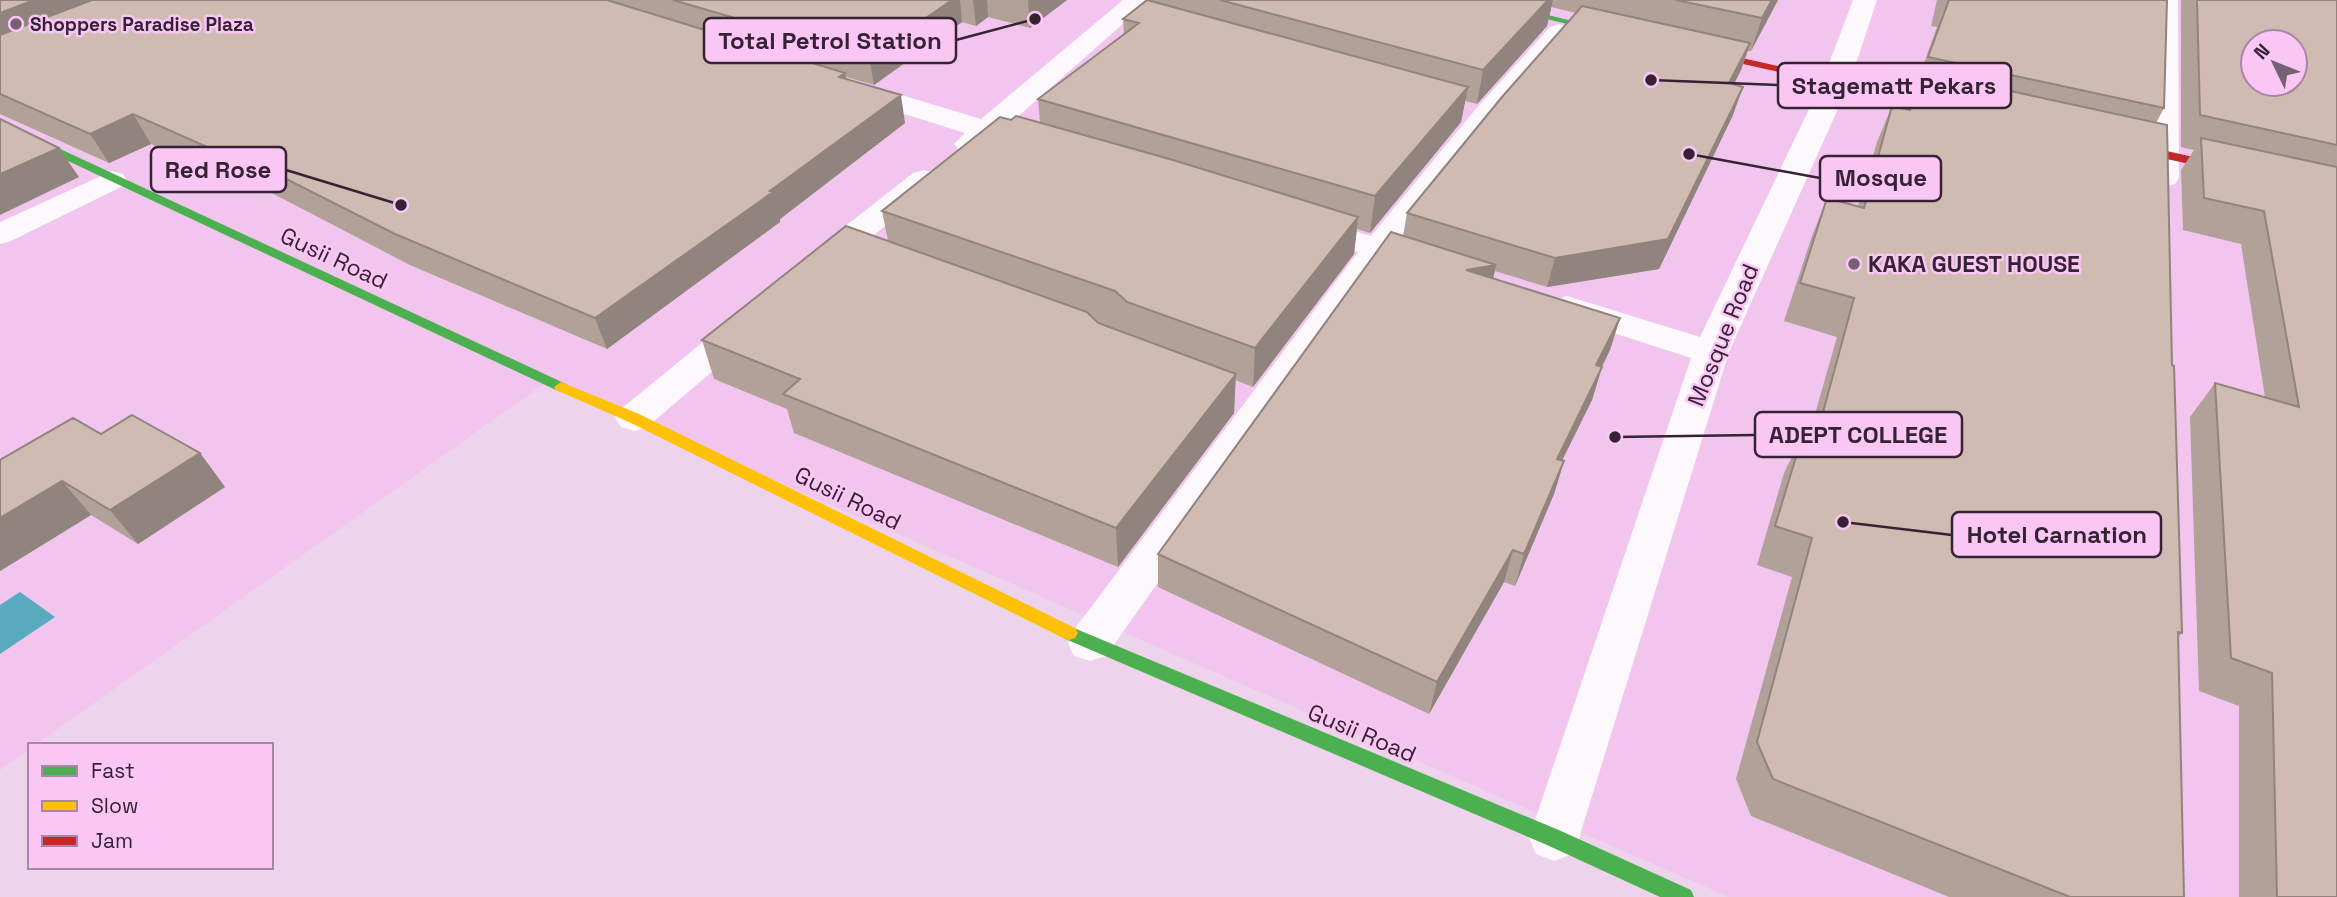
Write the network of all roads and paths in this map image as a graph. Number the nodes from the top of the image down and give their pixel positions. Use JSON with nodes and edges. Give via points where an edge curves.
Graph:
{"nodes":[{"id":1,"x":1473,"y":0,"type":"edge"},
{"id":2,"x":1865,"y":0,"type":"edge"},
{"id":3,"x":2166,"y":0,"type":"edge"},
{"id":4,"x":1134,"y":13,"type":"edge"},
{"id":5,"x":1568,"y":22,"type":"junction"},
{"id":6,"x":1635,"y":37,"type":"edge"},
{"id":7,"x":1675,"y":46,"type":"edge"},
{"id":8,"x":829,"y":81,"type":"edge"},
{"id":9,"x":1836,"y":82,"type":"junction"},
{"id":10,"x":1972,"y":112,"type":"edge"},
{"id":11,"x":0,"y":125,"type":"edge"},
{"id":12,"x":985,"y":131,"type":"junction"},
{"id":13,"x":2095,"y":139,"type":"edge"},
{"id":14,"x":1065,"y":154,"type":"edge"},
{"id":15,"x":2163,"y":154,"type":"junction"},
{"id":16,"x":112,"y":180,"type":"junction"},
{"id":17,"x":285,"y":189,"type":"edge"},
{"id":18,"x":2337,"y":193,"type":"edge"},
{"id":19,"x":2165,"y":212,"type":"edge"},
{"id":20,"x":1275,"y":216,"type":"edge"},
{"id":21,"x":212,"y":226,"type":"junction"},
{"id":22,"x":0,"y":234,"type":"edge"},
{"id":23,"x":841,"y":245,"type":"junction"},
{"id":24,"x":1378,"y":248,"type":"junction"},
{"id":25,"x":880,"y":259,"type":"edge"},
{"id":26,"x":1458,"y":272,"type":"edge"},
{"id":27,"x":799,"y":280,"type":"edge"},
{"id":28,"x":1538,"y":298,"type":"edge"},
{"id":29,"x":768,"y":306,"type":"edge"},
{"id":30,"x":1711,"y":352,"type":"junction"},
{"id":31,"x":634,"y":418,"type":"junction"},
{"id":32,"x":1090,"y":643,"type":"junction"},
{"id":33,"x":1554,"y":838,"type":"junction"},
{"id":34,"x":1683,"y":897,"type":"edge"}],
"edges":[{"from":1,"to":5,"type":"street"},
{"from":2,"to":9,"type":"street","name":"Mosque Road"},
{"from":3,"to":15,"type":"street"},
{"from":4,"to":12,"type":"street"},
{"from":5,"to":6,"type":"street"},
{"from":5,"to":24,"type":"street","via":[[1471,113]]},
{"from":7,"to":9,"type":"street"},
{"from":8,"to":12,"type":"street"},
{"from":9,"to":10,"type":"street"},
{"from":9,"to":30,"type":"street","name":"Mosque Road"},
{"from":11,"to":16,"type":"street","name":"Gusii Road"},
{"from":12,"to":14,"type":"street"},
{"from":12,"to":23,"type":"street"},
{"from":13,"to":15,"type":"street"},
{"from":15,"to":18,"type":"street"},
{"from":15,"to":19,"type":"street"},
{"from":16,"to":21,"type":"street","name":"Gusii Road"},
{"from":16,"to":22,"type":"street"},
{"from":17,"to":21,"type":"path"},
{"from":20,"to":24,"type":"street"},
{"from":21,"to":31,"type":"street","name":"Gusii Road"},
{"from":23,"to":25,"type":"street"},
{"from":23,"to":27,"type":"street"},
{"from":24,"to":26,"type":"street"},
{"from":24,"to":32,"type":"street","via":[[1249,402]]},
{"from":28,"to":30,"type":"street"},
{"from":29,"to":31,"type":"street"},
{"from":30,"to":33,"type":"street","name":"Mosque Road"},
{"from":31,"to":32,"type":"street","name":"Gusii Road"},
{"from":32,"to":33,"type":"street","name":"Gusii Road"},
{"from":33,"to":34,"type":"street","name":"Gusii Road"}]}
